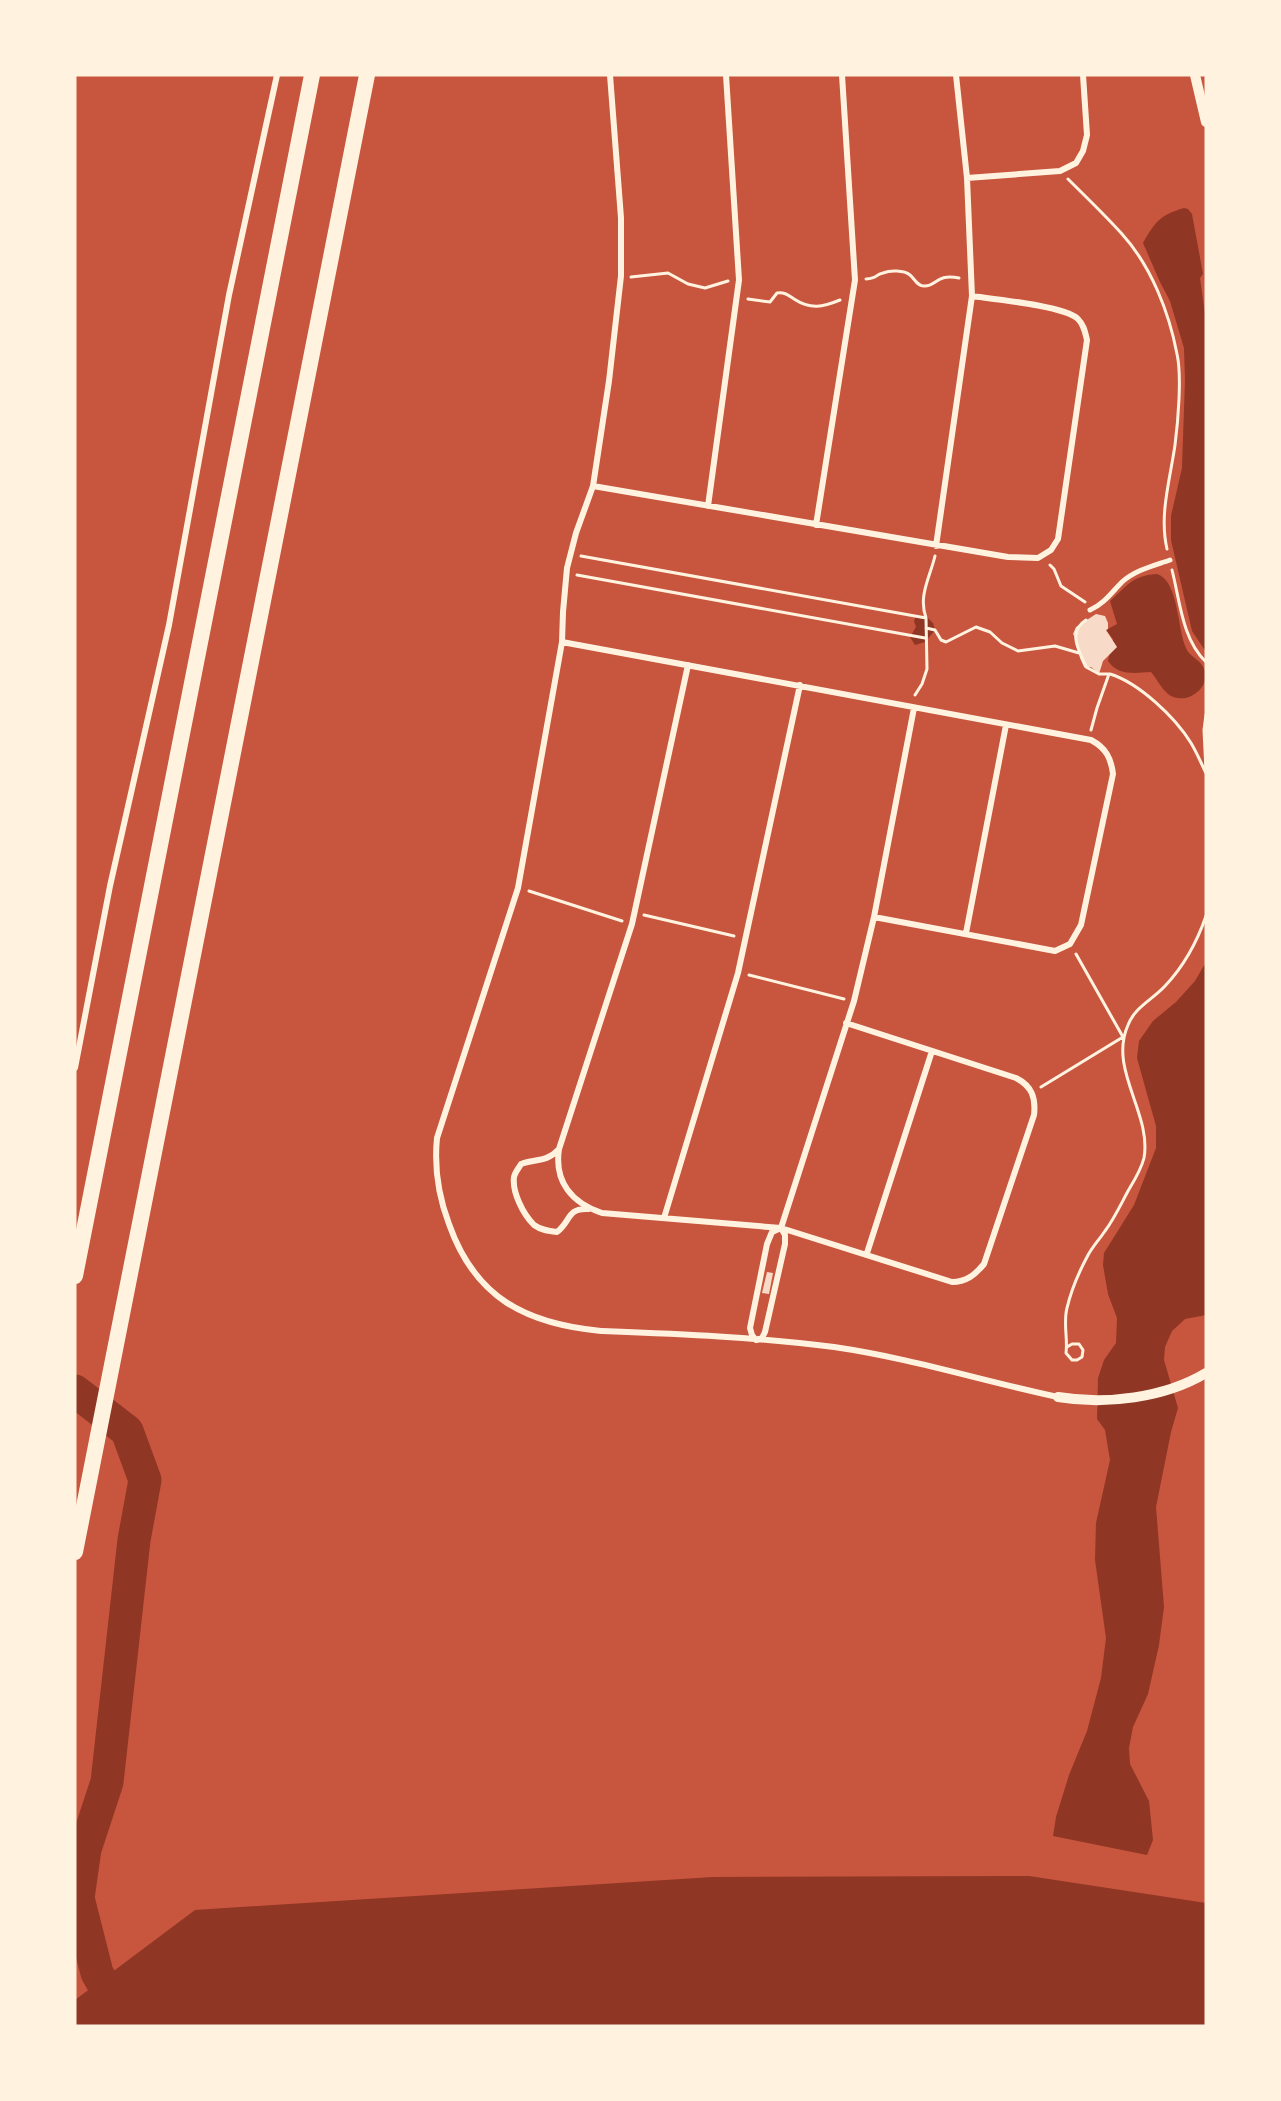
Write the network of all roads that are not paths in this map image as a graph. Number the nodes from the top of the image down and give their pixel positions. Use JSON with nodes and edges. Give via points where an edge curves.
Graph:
{"nodes":[{"id":1,"x":277,"y":75,"type":"edge"},
{"id":2,"x":312,"y":75,"type":"edge"},
{"id":3,"x":367,"y":75,"type":"edge"},
{"id":4,"x":610,"y":75,"type":"edge"},
{"id":5,"x":726,"y":75,"type":"edge"},
{"id":6,"x":842,"y":75,"type":"edge"},
{"id":7,"x":956,"y":75,"type":"edge"},
{"id":8,"x":1083,"y":75,"type":"edge"},
{"id":9,"x":1195,"y":75,"type":"edge"},
{"id":10,"x":1206,"y":122,"type":"edge"},
{"id":11,"x":966,"y":178,"type":"junction"},
{"id":12,"x":972,"y":296,"type":"junction"},
{"id":13,"x":593,"y":486,"type":"junction"},
{"id":14,"x":708,"y":506,"type":"junction"},
{"id":15,"x":816,"y":525,"type":"junction"},
{"id":16,"x":936,"y":546,"type":"junction"},
{"id":17,"x":1170,"y":560,"type":"road end"},
{"id":18,"x":1090,"y":610,"type":"road end"},
{"id":19,"x":562,"y":642,"type":"junction"},
{"id":20,"x":688,"y":665,"type":"junction"},
{"id":21,"x":800,"y":685,"type":"junction"},
{"id":22,"x":914,"y":708,"type":"junction"},
{"id":23,"x":1006,"y":725,"type":"junction"},
{"id":24,"x":874,"y":917,"type":"junction"},
{"id":25,"x":966,"y":933,"type":"junction"},
{"id":26,"x":846,"y":1023,"type":"junction"},
{"id":27,"x":932,"y":1051,"type":"junction"},
{"id":28,"x":75,"y":1068,"type":"edge"},
{"id":29,"x":559,"y":1149,"type":"junction"},
{"id":30,"x":589,"y":1209,"type":"junction"},
{"id":31,"x":664,"y":1218,"type":"junction"},
{"id":32,"x":781,"y":1227,"type":"junction"},
{"id":33,"x":867,"y":1253,"type":"junction"},
{"id":34,"x":75,"y":1276,"type":"edge"},
{"id":35,"x":757,"y":1340,"type":"junction"},
{"id":36,"x":1206,"y":1373,"type":"edge"},
{"id":37,"x":1058,"y":1397,"type":"joint"},
{"id":38,"x":75,"y":1552,"type":"edge"}],
"edges":[{"from":1,"to":28,"type":"street","via":[[229,295],[169,625],[110,886]]},
{"from":2,"to":34,"type":"highway"},
{"from":3,"to":38,"type":"highway"},
{"from":4,"to":13,"type":"street","via":[[621,218],[621,276]]},
{"from":5,"to":14,"type":"street","via":[[739,280]]},
{"from":6,"to":15,"type":"street","via":[[855,280]]},
{"from":7,"to":11,"type":"street"},
{"from":8,"to":11,"type":"street","via":[[1087,135],[1076,163],[1060,171]]},
{"from":9,"to":10,"type":"street"},
{"from":11,"to":12,"type":"street"},
{"from":12,"to":16,"type":"street"},
{"from":12,"to":16,"type":"street","via":[[1063,310],[1077,318],[1087,340],[1058,539],[1051,550],[1038,558],[1018,558]]},
{"from":13,"to":14,"type":"street"},
{"from":13,"to":19,"type":"street","via":[[566,573]]},
{"from":14,"to":15,"type":"street"},
{"from":15,"to":16,"type":"street"},
{"from":17,"to":18,"type":"street","via":[[1136,572],[1099,607]]},
{"from":19,"to":20,"type":"street"},
{"from":19,"to":35,"type":"street","via":[[518,888],[437,1138],[436,1174],[443,1208],[466,1263],[481,1282],[523,1312],[584,1329]]},
{"from":20,"to":21,"type":"street"},
{"from":20,"to":29,"type":"street","via":[[632,924]]},
{"from":21,"to":22,"type":"street"},
{"from":21,"to":31,"type":"street","via":[[738,973]]},
{"from":22,"to":23,"type":"street"},
{"from":22,"to":24,"type":"street"},
{"from":23,"to":25,"type":"street"},
{"from":23,"to":25,"type":"street","via":[[1091,740],[1104,749],[1113,774],[1081,925],[1070,944],[1055,951]]},
{"from":24,"to":25,"type":"street"},
{"from":24,"to":26,"type":"street"},
{"from":26,"to":27,"type":"street"},
{"from":26,"to":32,"type":"street"},
{"from":27,"to":33,"type":"street"},
{"from":27,"to":33,"type":"street","via":[[1025,1083],[1035,1104],[1030,1126],[984,1264],[972,1276],[963,1282],[952,1282]]},
{"from":29,"to":30,"type":"street","via":[[561,1178],[572,1196]]},
{"from":29,"to":30,"type":"street","via":[[544,1160],[521,1164],[514,1175],[520,1203],[527,1216],[544,1231],[557,1232],[571,1212]]},
{"from":30,"to":31,"type":"street","via":[[619,1216]]},
{"from":31,"to":32,"type":"street"},
{"from":32,"to":33,"type":"street"},
{"from":32,"to":35,"type":"street","via":[[785,1235],[782,1255],[765,1332]]},
{"from":32,"to":35,"type":"street","via":[[772,1232],[767,1244],[750,1328]]},
{"from":35,"to":37,"type":"street","via":[[834,1347],[894,1358]]},
{"from":36,"to":37,"type":"street","via":[[1163,1391],[1117,1399]]}]}
